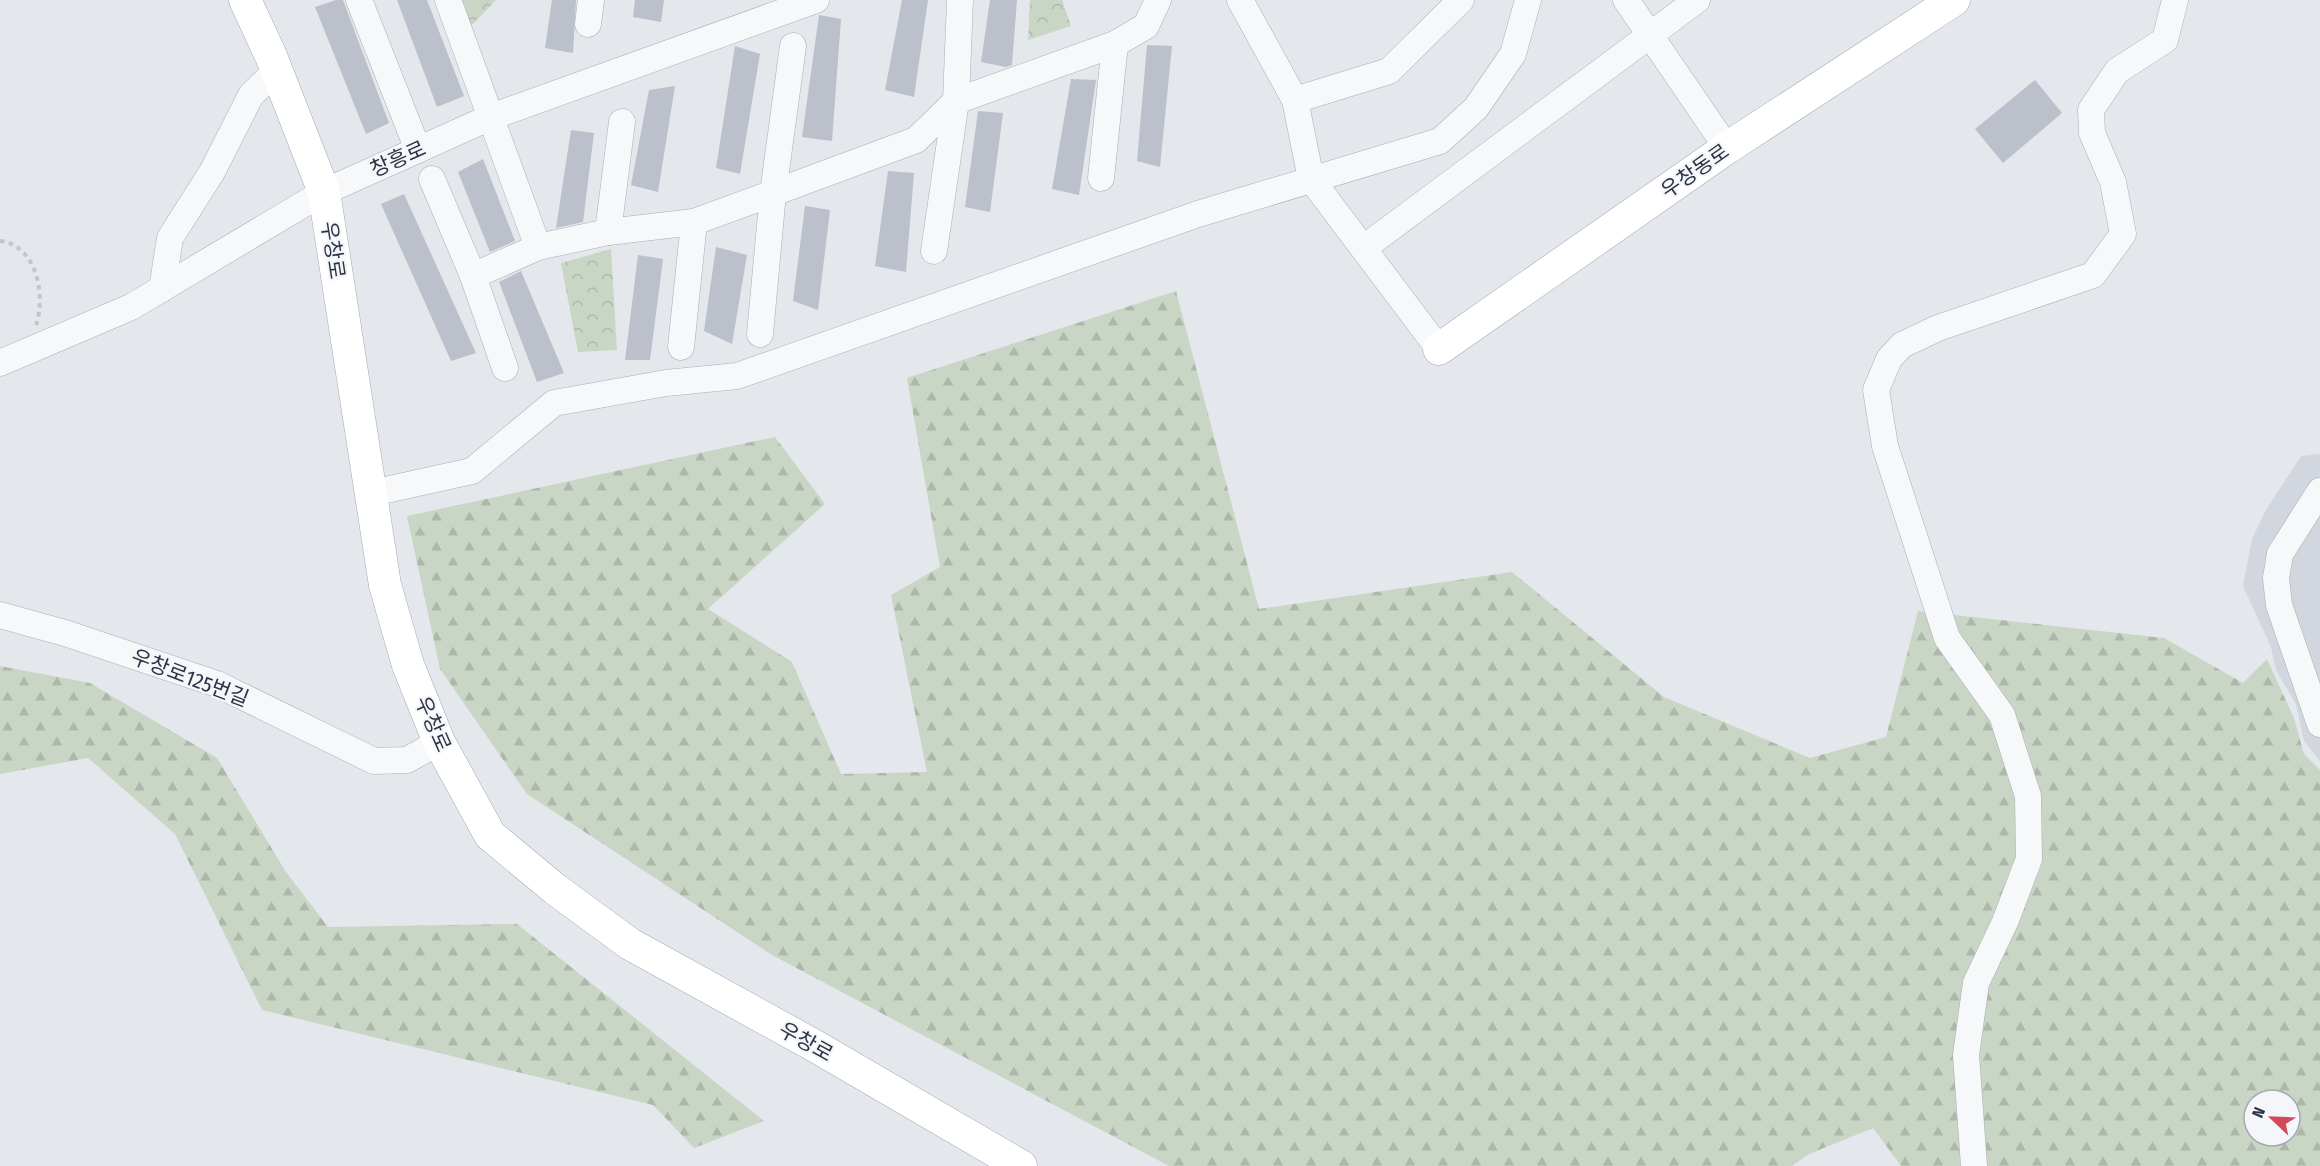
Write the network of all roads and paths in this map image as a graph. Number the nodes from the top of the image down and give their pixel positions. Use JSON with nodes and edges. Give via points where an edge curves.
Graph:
{"nodes":[{"id":1,"x":245,"y":0,"type":"edge"},
{"id":2,"x":359,"y":0,"type":"edge"},
{"id":3,"x":448,"y":0,"type":"edge"},
{"id":4,"x":816,"y":0,"type":"edge"},
{"id":5,"x":960,"y":0,"type":"edge"},
{"id":6,"x":1158,"y":0,"type":"edge"},
{"id":7,"x":1240,"y":0,"type":"edge"},
{"id":8,"x":1461,"y":0,"type":"edge"},
{"id":9,"x":1527,"y":0,"type":"edge"},
{"id":10,"x":1626,"y":0,"type":"edge"},
{"id":11,"x":1697,"y":0,"type":"edge"},
{"id":12,"x":1954,"y":0,"type":"edge"},
{"id":13,"x":2175,"y":0,"type":"edge"},
{"id":14,"x":1439,"y":10,"type":"edge"},
{"id":15,"x":1650,"y":33,"type":"junction"},
{"id":16,"x":1115,"y":44,"type":"junction"},
{"id":17,"x":793,"y":46,"type":"dead end"},
{"id":18,"x":276,"y":71,"type":"junction"},
{"id":19,"x":1295,"y":100,"type":"junction"},
{"id":20,"x":956,"y":101,"type":"junction"},
{"id":21,"x":491,"y":117,"type":"junction"},
{"id":22,"x":622,"y":122,"type":"dead end"},
{"id":23,"x":1727,"y":148,"type":"junction"},
{"id":24,"x":418,"y":150,"type":"junction"},
{"id":25,"x":1101,"y":178,"type":"dead end"},
{"id":26,"x":432,"y":179,"type":"dead end"},
{"id":27,"x":1311,"y":179,"type":"junction"},
{"id":28,"x":324,"y":192,"type":"junction"},
{"id":29,"x":772,"y":193,"type":"junction"},
{"id":30,"x":694,"y":222,"type":"junction"},
{"id":31,"x":608,"y":232,"type":"junction"},
{"id":32,"x":0,"y":241,"type":"edge"},
{"id":33,"x":537,"y":247,"type":"junction"},
{"id":34,"x":1365,"y":247,"type":"junction"},
{"id":35,"x":934,"y":251,"type":"dead end"},
{"id":36,"x":472,"y":276,"type":"junction"},
{"id":37,"x":162,"y":289,"type":"junction"},
{"id":38,"x":760,"y":334,"type":"dead end"},
{"id":39,"x":681,"y":347,"type":"dead end"},
{"id":40,"x":1439,"y":350,"type":"joint"},
{"id":41,"x":25,"y":353,"type":"junction"},
{"id":42,"x":0,"y":363,"type":"edge"},
{"id":43,"x":505,"y":368,"type":"dead end"},
{"id":44,"x":2320,"y":491,"type":"edge"},
{"id":45,"x":372,"y":493,"type":"junction"},
{"id":46,"x":0,"y":615,"type":"edge"},
{"id":47,"x":2320,"y":724,"type":"edge"},
{"id":48,"x":439,"y":742,"type":"junction"},
{"id":49,"x":1021,"y":1166,"type":"edge"},
{"id":50,"x":1974,"y":1166,"type":"edge"}],
"edges":[{"from":1,"to":18,"type":"main road","name":"우창로"},
{"from":2,"to":24,"type":"street"},
{"from":3,"to":21,"type":"street"},
{"from":4,"to":21,"type":"street","name":"창흥로"},
{"from":5,"to":20,"type":"street"},
{"from":6,"to":16,"type":"street","via":[[1146,26]]},
{"from":7,"to":19,"type":"street"},
{"from":8,"to":14,"type":"street"},
{"from":9,"to":27,"type":"street","via":[[1513,54],[1476,108],[1440,141]]},
{"from":10,"to":15,"type":"street"},
{"from":11,"to":15,"type":"street"},
{"from":12,"to":23,"type":"main road","name":"우창동로"},
{"from":13,"to":50,"type":"street","via":[[2165,40],[2117,71],[2091,110],[2092,133],[2113,182],[2123,234],[2093,275],[1938,328],[1902,345],[1889,359],[1875,390],[1885,446],[1947,638],[2002,715],[2028,796],[2029,859],[1976,983],[1966,1055]]},
{"from":14,"to":19,"type":"street","via":[[1389,72]]},
{"from":15,"to":23,"type":"street"},
{"from":15,"to":34,"type":"street"},
{"from":16,"to":20,"type":"street"},
{"from":16,"to":25,"type":"street"},
{"from":17,"to":29,"type":"street"},
{"from":18,"to":28,"type":"main road","name":"우창로"},
{"from":18,"to":37,"type":"street","via":[[251,95],[212,172],[170,238]]},
{"from":19,"to":27,"type":"street"},
{"from":20,"to":29,"type":"street","via":[[916,140]]},
{"from":20,"to":35,"type":"street"},
{"from":21,"to":24,"type":"street","name":"창흥로"},
{"from":21,"to":33,"type":"street"},
{"from":22,"to":31,"type":"street"},
{"from":23,"to":40,"type":"main road","name":"우창동로"},
{"from":24,"to":28,"type":"street","name":"창흥로"},
{"from":26,"to":36,"type":"street"},
{"from":27,"to":34,"type":"street"},
{"from":27,"to":45,"type":"street","via":[[1198,214],[737,376],[666,383],[554,403],[472,471]]},
{"from":28,"to":37,"type":"street","name":"창흥로"},
{"from":28,"to":45,"type":"main road","name":"우창로"},
{"from":29,"to":30,"type":"street"},
{"from":29,"to":38,"type":"street"},
{"from":30,"to":31,"type":"street"},
{"from":30,"to":39,"type":"street"},
{"from":31,"to":33,"type":"street"},
{"from":32,"to":41,"type":"path","via":[[18,247],[27,256],[38,285],[37,322]]},
{"from":33,"to":36,"type":"street"},
{"from":34,"to":40,"type":"street"},
{"from":36,"to":43,"type":"street"},
{"from":37,"to":41,"type":"street","name":"창흥로","via":[[131,307]]},
{"from":41,"to":42,"type":"street","name":"창흥로"},
{"from":44,"to":47,"type":"street","via":[[2280,554],[2276,578],[2279,605]]},
{"from":45,"to":48,"type":"main road","name":"우창로","via":[[385,585],[408,664]]},
{"from":46,"to":48,"type":"street","name":"우창로125번길","via":[[217,684],[374,760],[407,760]]},
{"from":48,"to":49,"type":"main road","name":"우창로","via":[[490,835],[564,896],[630,944]]}]}
